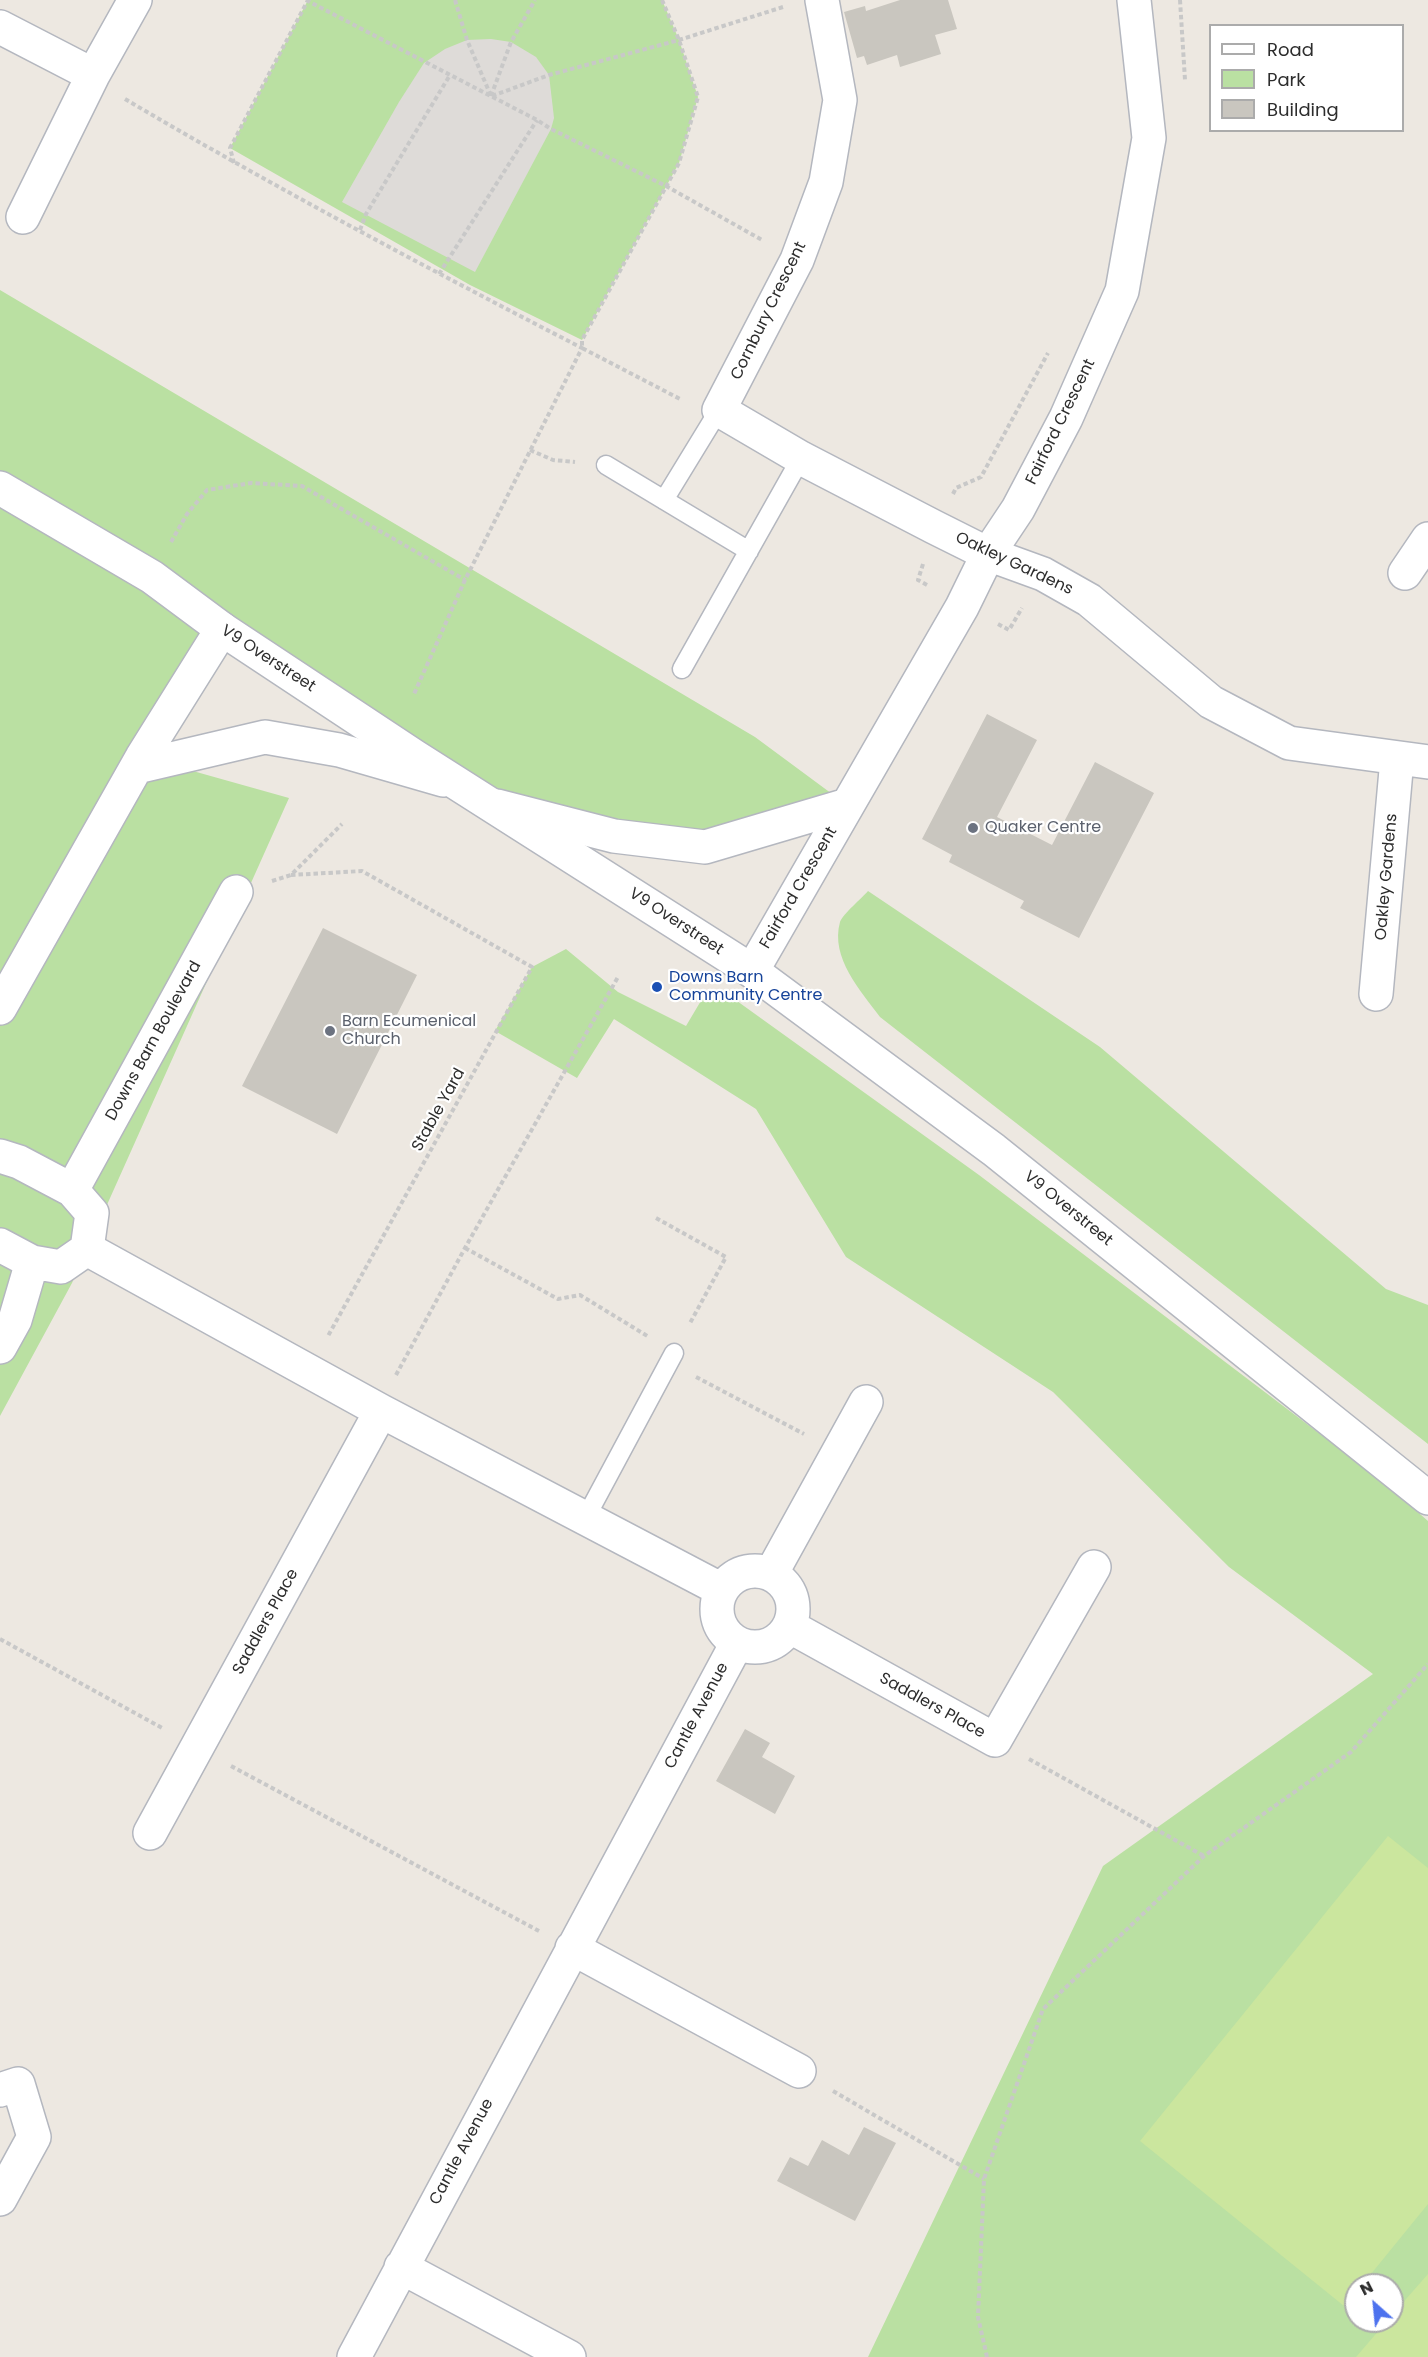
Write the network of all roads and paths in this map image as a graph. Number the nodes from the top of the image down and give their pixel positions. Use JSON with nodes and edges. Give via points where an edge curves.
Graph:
{"nodes":[{"id":1,"x":135,"y":0,"type":"edge"},
{"id":2,"x":307,"y":0,"type":"edge"},
{"id":3,"x":455,"y":0,"type":"edge"},
{"id":4,"x":535,"y":0,"type":"edge"},
{"id":5,"x":662,"y":0,"type":"edge"},
{"id":6,"x":1134,"y":0,"type":"edge"},
{"id":7,"x":807,"y":2,"type":"edge"},
{"id":8,"x":0,"y":27,"type":"edge"},
{"id":9,"x":679,"y":40,"type":"junction"},
{"id":10,"x":93,"y":75,"type":"junction"},
{"id":11,"x":450,"y":75,"type":"junction"},
{"id":12,"x":491,"y":96,"type":"junction"},
{"id":13,"x":537,"y":120,"type":"junction"},
{"id":14,"x":234,"y":164,"type":"junction"},
{"id":15,"x":666,"y":186,"type":"junction"},
{"id":16,"x":23,"y":217,"type":"dead end"},
{"id":17,"x":360,"y":230,"type":"junction"},
{"id":18,"x":797,"y":260,"type":"junction"},
{"id":19,"x":439,"y":274,"type":"junction"},
{"id":20,"x":1053,"y":344,"type":"dead end"},
{"id":21,"x":582,"y":348,"type":"junction"},
{"id":22,"x":719,"y":410,"type":"junction"},
{"id":23,"x":530,"y":450,"type":"junction"},
{"id":24,"x":801,"y":458,"type":"junction"},
{"id":25,"x":606,"y":465,"type":"joint"},
{"id":26,"x":0,"y":488,"type":"edge"},
{"id":27,"x":664,"y":500,"type":"junction"},
{"id":28,"x":934,"y":527,"type":"junction"},
{"id":29,"x":1428,"y":539,"type":"edge"},
{"id":30,"x":748,"y":551,"type":"junction"},
{"id":31,"x":988,"y":554,"type":"junction"},
{"id":32,"x":1405,"y":573,"type":"dead end"},
{"id":33,"x":152,"y":577,"type":"junction"},
{"id":34,"x":465,"y":580,"type":"junction"},
{"id":35,"x":962,"y":607,"type":"junction"},
{"id":36,"x":222,"y":629,"type":"junction"},
{"id":37,"x":1009,"y":630,"type":"dead end"},
{"id":38,"x":682,"y":669,"type":"dead end"},
{"id":39,"x":414,"y":694,"type":"dead end"},
{"id":40,"x":1413,"y":761,"type":"edge"},
{"id":41,"x":137,"y":767,"type":"junction"},
{"id":42,"x":462,"y":785,"type":"junction"},
{"id":43,"x":493,"y":805,"type":"junction"},
{"id":44,"x":847,"y":805,"type":"junction"},
{"id":45,"x":342,"y":824,"type":"dead end"},
{"id":46,"x":291,"y":875,"type":"junction"},
{"id":47,"x":236,"y":892,"type":"joint"},
{"id":48,"x":752,"y":971,"type":"junction"},
{"id":49,"x":618,"y":977,"type":"dead end"},
{"id":50,"x":1376,"y":994,"type":"dead end"},
{"id":51,"x":0,"y":1008,"type":"edge"},
{"id":52,"x":0,"y":1156,"type":"edge"},
{"id":53,"x":72,"y":1190,"type":"junction"},
{"id":54,"x":656,"y":1218,"type":"dead end"},
{"id":55,"x":0,"y":1245,"type":"edge"},
{"id":56,"x":465,"y":1248,"type":"junction"},
{"id":57,"x":87,"y":1249,"type":"junction"},
{"id":58,"x":32,"y":1262,"type":"junction"},
{"id":59,"x":0,"y":1347,"type":"edge"},
{"id":60,"x":672,"y":1358,"type":"junction"},
{"id":61,"x":309,"y":1371,"type":"junction"},
{"id":62,"x":866,"y":1402,"type":"dead end"},
{"id":63,"x":379,"y":1410,"type":"junction"},
{"id":64,"x":839,"y":1452,"type":"junction"},
{"id":65,"x":1428,"y":1498,"type":"edge"},
{"id":66,"x":585,"y":1519,"type":"junction"},
{"id":67,"x":1094,"y":1567,"type":"dead end"},
{"id":68,"x":771,"y":1574,"type":"junction"},
{"id":69,"x":722,"y":1590,"type":"junction"},
{"id":70,"x":789,"y":1626,"type":"junction"},
{"id":71,"x":0,"y":1639,"type":"edge"},
{"id":72,"x":737,"y":1643,"type":"junction"},
{"id":73,"x":1428,"y":1664,"type":"edge"},
{"id":74,"x":995,"y":1740,"type":"junction"},
{"id":75,"x":197,"y":1748,"type":"junction"},
{"id":76,"x":150,"y":1833,"type":"dead end"},
{"id":77,"x":1204,"y":1856,"type":"junction"},
{"id":78,"x":572,"y":1948,"type":"junction"},
{"id":79,"x":799,"y":2071,"type":"joint"},
{"id":80,"x":0,"y":2090,"type":"edge"},
{"id":81,"x":984,"y":2179,"type":"junction"},
{"id":82,"x":0,"y":2199,"type":"edge"},
{"id":83,"x":401,"y":2267,"type":"junction"},
{"id":84,"x":354,"y":2357,"type":"edge"},
{"id":85,"x":569,"y":2357,"type":"edge"},
{"id":86,"x":987,"y":2357,"type":"edge"}],
"edges":[{"from":1,"to":10,"type":"street"},
{"from":2,"to":11,"type":"path"},
{"from":2,"to":14,"type":"path","via":[[230,148]]},
{"from":3,"to":12,"type":"path"},
{"from":4,"to":12,"type":"path","via":[[511,42]]},
{"from":5,"to":9,"type":"path"},
{"from":6,"to":31,"type":"street","name":"Fairford Crescent","via":[[1149,138],[1122,291],[1066,418],[1018,508]]},
{"from":7,"to":9,"type":"path"},
{"from":7,"to":18,"type":"street","name":"Cornbury Crescent","via":[[840,100],[826,182]]},
{"from":8,"to":10,"type":"street"},
{"from":9,"to":12,"type":"path","via":[[549,75]]},
{"from":9,"to":15,"type":"path","via":[[698,97],[679,163]]},
{"from":10,"to":14,"type":"path","via":[[114,93]]},
{"from":10,"to":16,"type":"street"},
{"from":11,"to":12,"type":"path"},
{"from":11,"to":17,"type":"path"},
{"from":12,"to":13,"type":"path"},
{"from":13,"to":15,"type":"path"},
{"from":13,"to":19,"type":"path"},
{"from":14,"to":17,"type":"path"},
{"from":15,"to":18,"type":"path"},
{"from":15,"to":21,"type":"path","via":[[582,340]]},
{"from":17,"to":19,"type":"path"},
{"from":18,"to":22,"type":"street","name":"Cornbury Crescent"},
{"from":19,"to":21,"type":"path"},
{"from":20,"to":28,"type":"path","via":[[981,477],[956,489]]},
{"from":21,"to":22,"type":"path","via":[[703,411]]},
{"from":21,"to":23,"type":"path"},
{"from":22,"to":24,"type":"street","name":"Oakley Gardens"},
{"from":22,"to":27,"type":"lane"},
{"from":23,"to":25,"type":"path","via":[[553,460]]},
{"from":23,"to":34,"type":"path"},
{"from":24,"to":28,"type":"street","name":"Oakley Gardens"},
{"from":24,"to":30,"type":"lane"},
{"from":25,"to":27,"type":"lane"},
{"from":26,"to":33,"type":"street","name":"V9 Overstreet"},
{"from":27,"to":30,"type":"lane"},
{"from":28,"to":31,"type":"street","name":"Oakley Gardens"},
{"from":28,"to":35,"type":"path","via":[[918,580]]},
{"from":29,"to":32,"type":"street"},
{"from":30,"to":38,"type":"lane"},
{"from":31,"to":35,"type":"street","name":"Fairford Crescent"},
{"from":31,"to":40,"type":"street","name":"Oakley Gardens","via":[[1043,574],[1089,600],[1211,702],[1288,743]]},
{"from":33,"to":34,"type":"path","via":[[187,514],[207,490],[251,483],[302,486]]},
{"from":33,"to":36,"type":"street","name":"V9 Overstreet"},
{"from":34,"to":39,"type":"path"},
{"from":35,"to":37,"type":"path"},
{"from":35,"to":44,"type":"street","name":"Fairford Crescent"},
{"from":36,"to":41,"type":"street"},
{"from":36,"to":42,"type":"street","name":"V9 Overstreet"},
{"from":40,"to":50,"type":"street","name":"Oakley Gardens"},
{"from":41,"to":42,"type":"street","via":[[265,737],[339,750]]},
{"from":41,"to":51,"type":"street"},
{"from":42,"to":43,"type":"street","name":"V9 Overstreet"},
{"from":43,"to":44,"type":"street","name":"Fairford Crescent","via":[[614,836],[705,847]]},
{"from":43,"to":48,"type":"street","name":"V9 Overstreet"},
{"from":44,"to":48,"type":"street","name":"Fairford Crescent"},
{"from":45,"to":46,"type":"path"},
{"from":46,"to":47,"type":"path"},
{"from":46,"to":61,"type":"path","name":"Stable Yard","via":[[362,871],[532,967]]},
{"from":47,"to":53,"type":"street","name":"Downs Barn Boulevard"},
{"from":48,"to":65,"type":"street","name":"V9 Overstreet","via":[[994,1150]]},
{"from":49,"to":56,"type":"path"},
{"from":52,"to":53,"type":"street","via":[[20,1162]]},
{"from":53,"to":57,"type":"street","via":[[92,1213]]},
{"from":54,"to":60,"type":"path","via":[[726,1257]]},
{"from":55,"to":58,"type":"street"},
{"from":56,"to":60,"type":"path","via":[[558,1299],[580,1295]]},
{"from":56,"to":63,"type":"path"},
{"from":57,"to":58,"type":"street","via":[[62,1267]]},
{"from":57,"to":61,"type":"street"},
{"from":58,"to":59,"type":"street","via":[[15,1320]]},
{"from":60,"to":64,"type":"path"},
{"from":60,"to":66,"type":"lane"},
{"from":61,"to":63,"type":"street"},
{"from":62,"to":64,"type":"street"},
{"from":63,"to":66,"type":"street"},
{"from":63,"to":75,"type":"street","name":"Saddlers Place"},
{"from":64,"to":68,"type":"street"},
{"from":66,"to":69,"type":"street"},
{"from":67,"to":74,"type":"street","name":"Saddlers Place"},
{"from":68,"to":69,"type":"street","via":[[738,1575]]},
{"from":68,"to":70,"type":"street","via":[[781,1581],[790,1597],[793,1615]]},
{"from":69,"to":72,"type":"street","via":[[717,1614],[720,1625]]},
{"from":70,"to":72,"type":"street","via":[[782,1636],[760,1647]]},
{"from":70,"to":74,"type":"street","name":"Saddlers Place"},
{"from":71,"to":75,"type":"path"},
{"from":72,"to":78,"type":"street","name":"Cantle Avenue"},
{"from":73,"to":77,"type":"path","via":[[1350,1752]]},
{"from":74,"to":77,"type":"path"},
{"from":75,"to":76,"type":"street","name":"Saddlers Place"},
{"from":75,"to":78,"type":"path"},
{"from":77,"to":81,"type":"path","via":[[1042,2009]]},
{"from":78,"to":79,"type":"street"},
{"from":78,"to":83,"type":"street","name":"Cantle Avenue"},
{"from":79,"to":81,"type":"path"},
{"from":80,"to":82,"type":"street","via":[[18,2084],[34,2137]]},
{"from":81,"to":86,"type":"path","via":[[978,2316]]},
{"from":83,"to":84,"type":"street","name":"Cantle Avenue"},
{"from":83,"to":85,"type":"street"}]}
